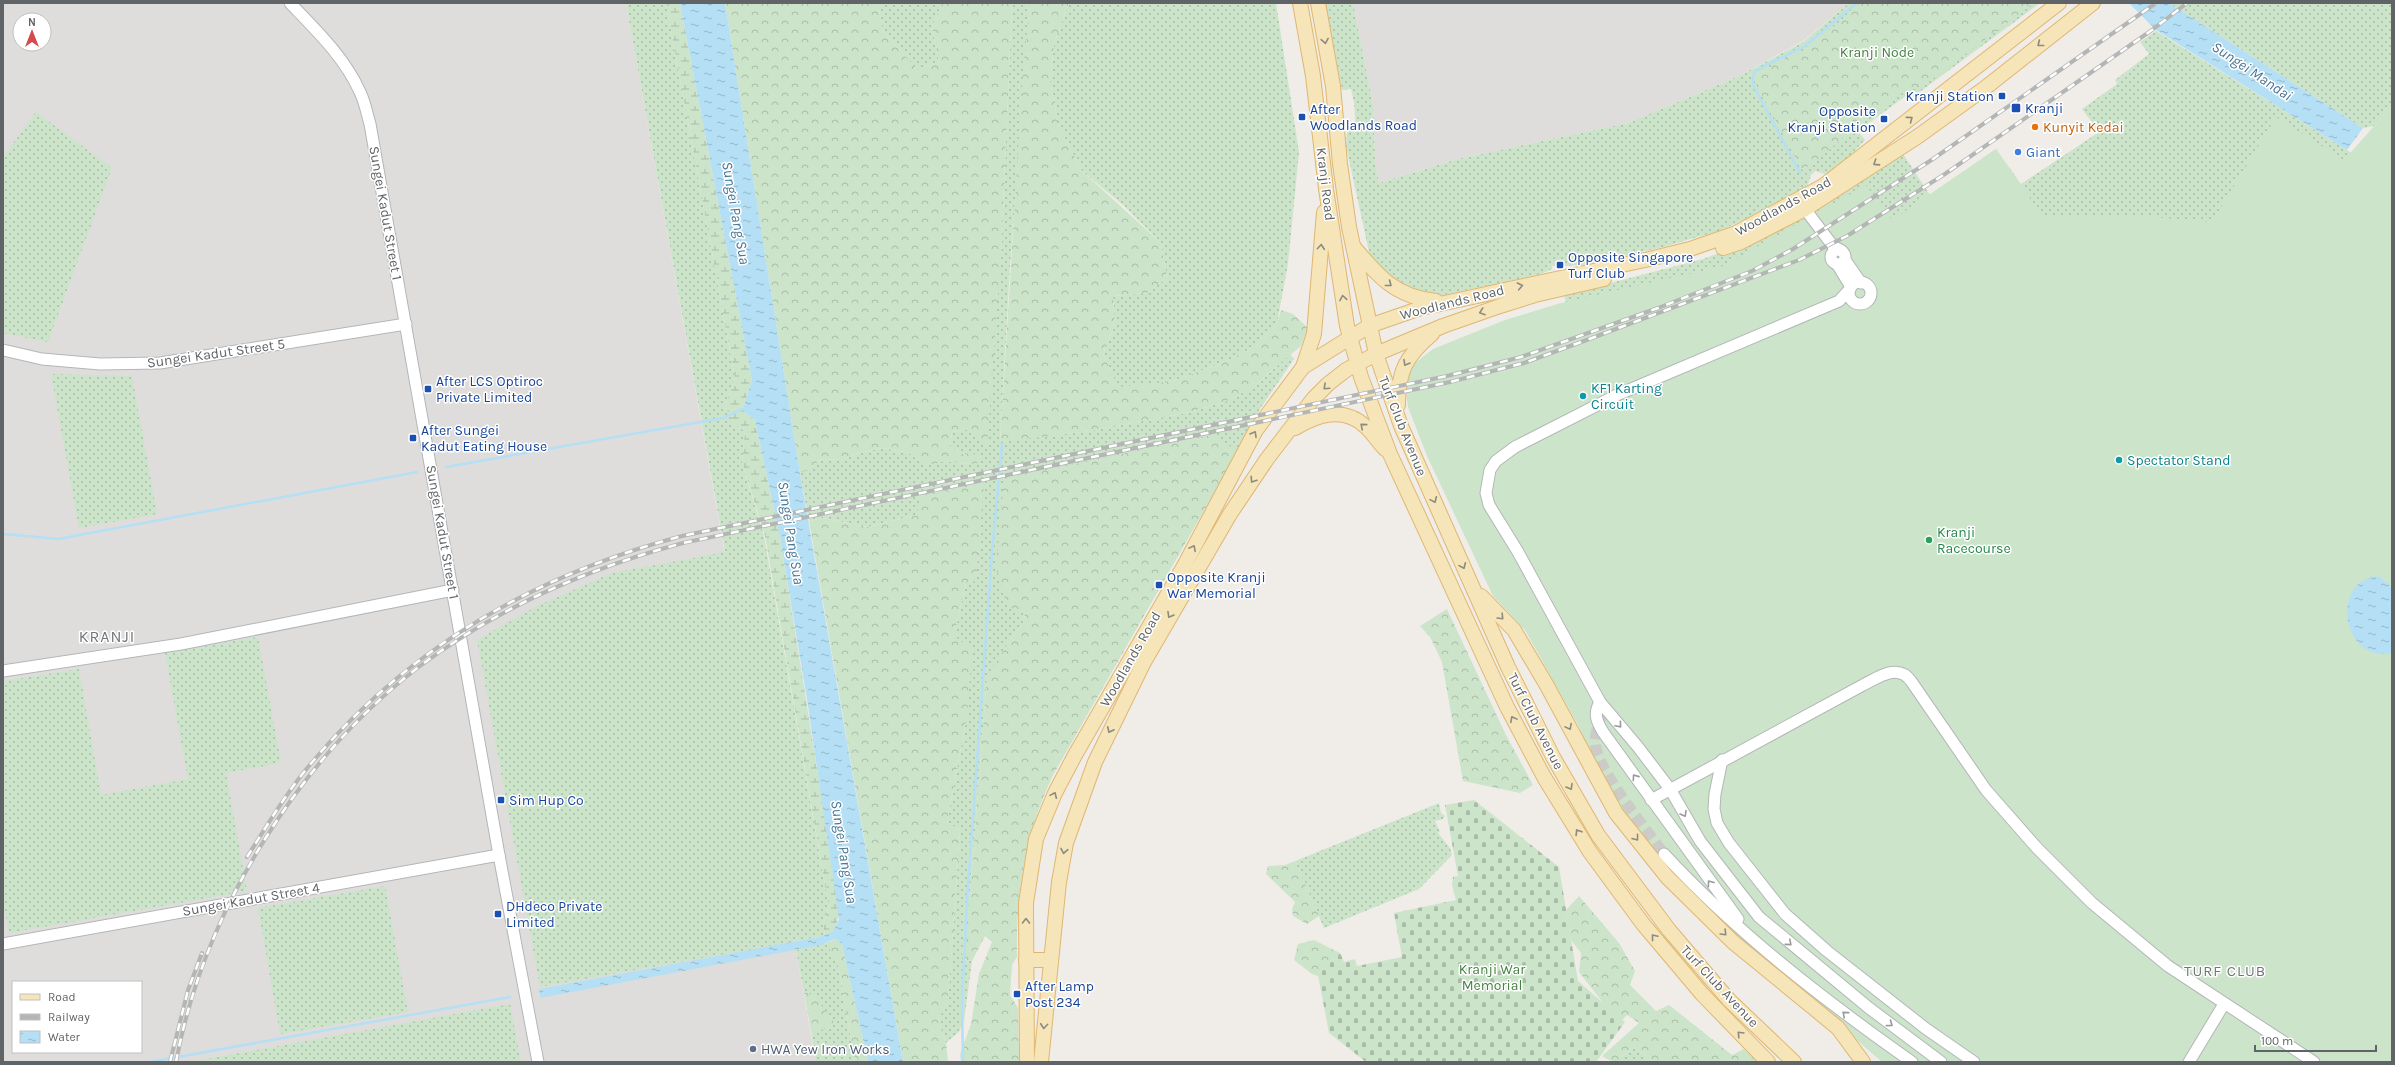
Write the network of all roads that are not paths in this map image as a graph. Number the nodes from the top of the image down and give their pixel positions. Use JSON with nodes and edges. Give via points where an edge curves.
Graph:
{"nodes":[{"id":1,"x":290,"y":3,"type":"edge"},
{"id":2,"x":1300,"y":3,"type":"edge"},
{"id":3,"x":1318,"y":3,"type":"edge"},
{"id":4,"x":2093,"y":3,"type":"edge"},
{"id":5,"x":2054,"y":6,"type":"edge"},
{"id":6,"x":2070,"y":20,"type":"junction"},
{"id":7,"x":1326,"y":189,"type":"junction"},
{"id":8,"x":1805,"y":209,"type":"junction"},
{"id":9,"x":1352,"y":246,"type":"junction"},
{"id":10,"x":1854,"y":286,"type":"junction"},
{"id":11,"x":1839,"y":301,"type":"junction"},
{"id":12,"x":1441,"y":302,"type":"junction"},
{"id":13,"x":1853,"y":302,"type":"junction"},
{"id":14,"x":406,"y":324,"type":"junction"},
{"id":15,"x":1368,"y":326,"type":"junction"},
{"id":16,"x":1443,"y":326,"type":"junction"},
{"id":17,"x":1350,"y":336,"type":"junction"},
{"id":18,"x":3,"y":350,"type":"edge"},
{"id":19,"x":1376,"y":354,"type":"junction"},
{"id":20,"x":1358,"y":364,"type":"junction"},
{"id":21,"x":1303,"y":368,"type":"junction"},
{"id":22,"x":1401,"y":426,"type":"junction"},
{"id":23,"x":1290,"y":432,"type":"junction"},
{"id":24,"x":1390,"y":454,"type":"junction"},
{"id":25,"x":1473,"y":589,"type":"junction"},
{"id":26,"x":453,"y":590,"type":"junction"},
{"id":27,"x":3,"y":671,"type":"edge"},
{"id":28,"x":1600,"y":702,"type":"junction"},
{"id":29,"x":1722,"y":760,"type":"junction"},
{"id":30,"x":1670,"y":789,"type":"junction"},
{"id":31,"x":1651,"y":800,"type":"junction"},
{"id":32,"x":1664,"y":854,"type":"tunnel mouth"},
{"id":33,"x":499,"y":855,"type":"junction"},
{"id":34,"x":1751,"y":936,"type":"junction"},
{"id":35,"x":3,"y":944,"type":"edge"},
{"id":36,"x":1026,"y":960,"type":"junction"},
{"id":37,"x":1050,"y":960,"type":"junction"},
{"id":38,"x":2224,"y":1004,"type":"junction"},
{"id":39,"x":538,"y":1062,"type":"edge"},
{"id":40,"x":1027,"y":1062,"type":"edge"},
{"id":41,"x":1041,"y":1062,"type":"edge"},
{"id":42,"x":1768,"y":1062,"type":"edge"},
{"id":43,"x":1794,"y":1062,"type":"edge"},
{"id":44,"x":1863,"y":1062,"type":"edge"},
{"id":45,"x":1912,"y":1062,"type":"edge"},
{"id":46,"x":1941,"y":1062,"type":"edge"},
{"id":47,"x":1974,"y":1062,"type":"edge"},
{"id":48,"x":2189,"y":1062,"type":"edge"},
{"id":49,"x":2314,"y":1062,"type":"edge"}],
"edges":[{"from":1,"to":14,"type":"street","name":"Sungei Kadut Street 1","via":[[326,41],[346,67],[360,92],[370,124]]},
{"from":2,"to":7,"type":"main road","name":"Kranji Road","via":[[1313,76]]},
{"from":3,"to":9,"type":"main road","name":"Kranji Road","one_way":true,"via":[[1333,86],[1340,164]]},
{"from":4,"to":6,"type":"main road","name":"Woodlands Road"},
{"from":5,"to":6,"type":"main road","via":[[2068,8]]},
{"from":12,"to":5,"type":"main road","name":"Woodlands Road","one_way":true,"via":[[1645,260],[1712,242],[1743,230],[1823,186]]},
{"from":6,"to":8,"type":"main road","name":"Woodlands Road","one_way":true,"via":[[1985,88],[1929,128]]},
{"from":17,"to":7,"type":"main road","name":"Kranji Road","one_way":true},
{"from":21,"to":7,"type":"main road","one_way":true,"via":[[1314,334]]},
{"from":8,"to":10,"type":"street","via":[[1838,255]]},
{"from":8,"to":16,"type":"main road","name":"Woodlands Road","one_way":true,"via":[[1741,242],[1718,250],[1535,295]]},
{"from":9,"to":12,"type":"main road","one_way":true,"via":[[1382,279],[1398,291],[1420,300]]},
{"from":9,"to":15,"type":"main road","name":"Kranji Road"},
{"from":10,"to":11,"type":"street"},
{"from":10,"to":13,"type":"street","via":[[1850,298]]},
{"from":10,"to":13,"type":"street","via":[[1868,287],[1870,296],[1864,303]]},
{"from":11,"to":13,"type":"street"},
{"from":11,"to":28,"type":"street","via":[[1617,396],[1515,447],[1496,461],[1490,470],[1486,493],[1489,505],[1518,552]]},
{"from":12,"to":15,"type":"main road","name":"Woodlands Road"},
{"from":14,"to":18,"type":"street","name":"Sungei Kadut Street 5","via":[[160,364],[100,364],[42,359]]},
{"from":14,"to":26,"type":"street","name":"Sungei Kadut Street 1"},
{"from":15,"to":17,"type":"main road","name":"Woodlands Road"},
{"from":15,"to":19,"type":"main road","name":"Turf Club Avenue"},
{"from":16,"to":19,"type":"main road","name":"Woodlands Road"},
{"from":16,"to":22,"type":"main road","one_way":true,"via":[[1412,352],[1402,368],[1398,385]]},
{"from":17,"to":20,"type":"main road","name":"Kranji Road"},
{"from":17,"to":21,"type":"main road","name":"Woodlands Road"},
{"from":19,"to":20,"type":"main road","name":"Woodlands Road"},
{"from":19,"to":22,"type":"main road","name":"Turf Club Avenue"},
{"from":20,"to":23,"type":"main road","name":"Woodlands Road","one_way":true,"via":[[1346,370],[1323,389]]},
{"from":20,"to":24,"type":"main road","name":"Turf Club Avenue"},
{"from":36,"to":21,"type":"main road","name":"Woodlands Road","one_way":true,"via":[[1026,903],[1036,839],[1055,793],[1184,566],[1256,430]]},
{"from":22,"to":25,"type":"main road","name":"Turf Club Avenue","one_way":true},
{"from":24,"to":23,"type":"main road","one_way":true,"via":[[1365,426],[1351,417],[1338,414],[1319,416]]},
{"from":23,"to":37,"type":"main road","name":"Woodlands Road","one_way":true,"via":[[1267,460],[1230,514],[1195,571],[1131,683],[1095,762],[1066,842]]},
{"from":42,"to":24,"type":"main road","name":"Turf Club Avenue","one_way":true,"via":[[1702,994],[1642,924],[1582,838],[1544,777],[1506,707]]},
{"from":25,"to":43,"type":"main road","name":"Turf Club Avenue","one_way":true,"via":[[1549,750],[1598,835],[1669,930],[1729,1000]]},
{"from":25,"to":44,"type":"main road","one_way":true,"via":[[1514,630],[1616,813],[1667,877],[1733,942],[1838,1028]]},
{"from":26,"to":27,"type":"street","via":[[181,644]]},
{"from":26,"to":33,"type":"street","name":"Sungei Kadut Street 1"},
{"from":28,"to":30,"type":"street","one_way":true},
{"from":31,"to":28,"type":"street","one_way":true,"via":[[1596,720]]},
{"from":29,"to":30,"type":"street"},
{"from":29,"to":38,"type":"street","via":[[1886,674],[1900,672],[1911,681],[1986,790],[2037,848],[2129,936]]},
{"from":29,"to":47,"type":"street","via":[[1714,794],[1717,823],[1729,844],[1785,914],[1833,956],[1925,1028]]},
{"from":30,"to":31,"type":"street"},
{"from":30,"to":46,"type":"street","one_way":true,"via":[[1700,841],[1759,917],[1869,1008]]},
{"from":34,"to":31,"type":"street","one_way":true},
{"from":32,"to":34,"type":"street","via":[[1698,891]]},
{"from":33,"to":35,"type":"street","name":"Sungei Kadut Street 4"},
{"from":33,"to":39,"type":"street","name":"Sungei Kadut Street 1"},
{"from":45,"to":34,"type":"street","one_way":true,"via":[[1856,1023]]},
{"from":36,"to":37,"type":"main road"},
{"from":36,"to":40,"type":"main road","name":"Woodlands Road"},
{"from":37,"to":41,"type":"main road","name":"Woodlands Road","one_way":true},
{"from":38,"to":48,"type":"street"},
{"from":38,"to":49,"type":"street"}]}
